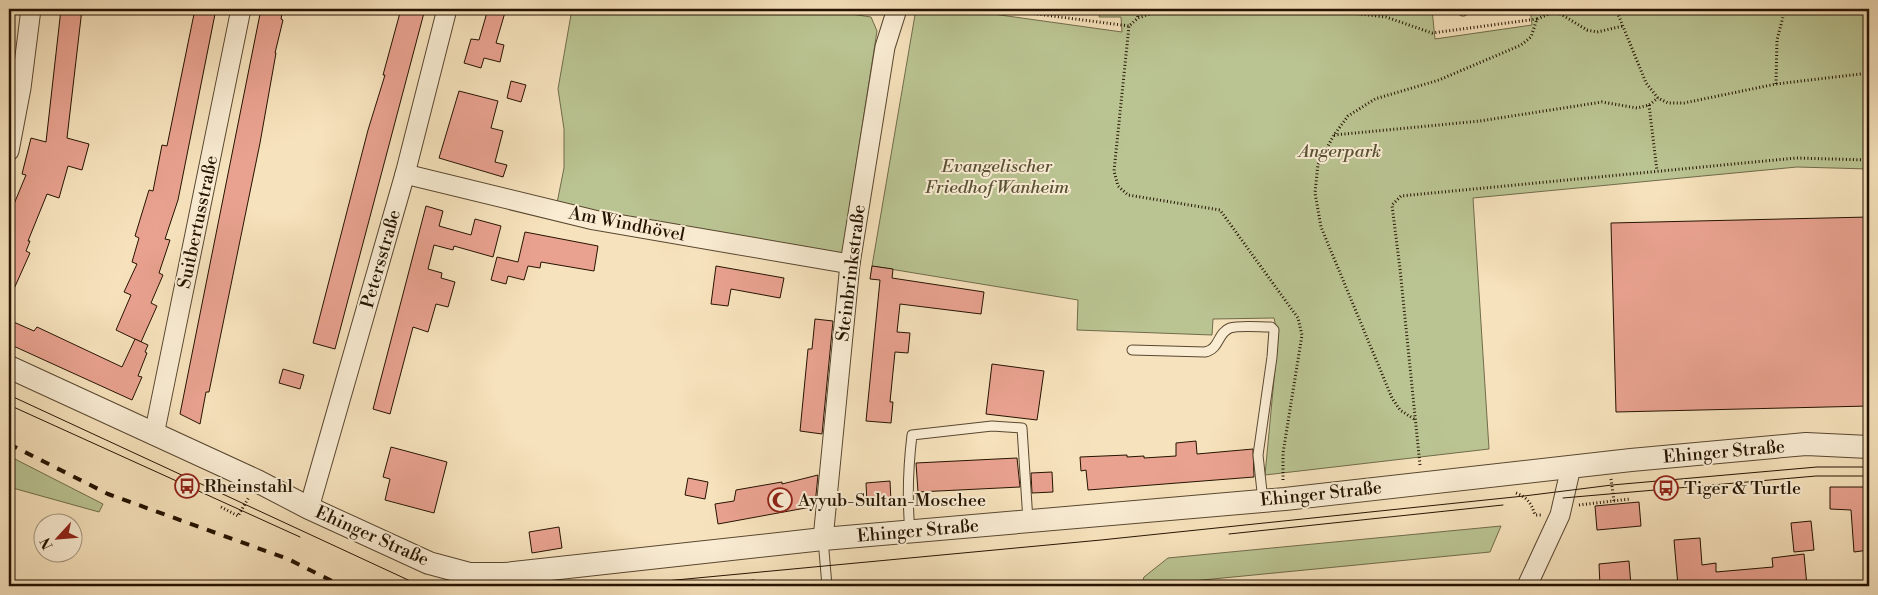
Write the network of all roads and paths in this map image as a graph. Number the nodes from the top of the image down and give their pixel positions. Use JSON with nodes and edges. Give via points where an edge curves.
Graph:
{"nodes":[{"id":1,"x":31,"y":9,"type":"edge"},
{"id":2,"x":241,"y":9,"type":"edge"},
{"id":3,"x":447,"y":9,"type":"edge"},
{"id":4,"x":896,"y":9,"type":"edge"},
{"id":5,"x":999,"y":9,"type":"edge"},
{"id":6,"x":1137,"y":9,"type":"edge"},
{"id":7,"x":1554,"y":9,"type":"edge"},
{"id":8,"x":1616,"y":9,"type":"edge"},
{"id":9,"x":1785,"y":9,"type":"edge"},
{"id":10,"x":1350,"y":11,"type":"edge"},
{"id":11,"x":1138,"y":18,"type":"junction"},
{"id":12,"x":1537,"y":19,"type":"junction"},
{"id":13,"x":1129,"y":26,"type":"junction"},
{"id":14,"x":1623,"y":26,"type":"junction"},
{"id":15,"x":1869,"y":73,"type":"edge"},
{"id":16,"x":1776,"y":84,"type":"junction"},
{"id":17,"x":1658,"y":98,"type":"junction"},
{"id":18,"x":1649,"y":105,"type":"junction"},
{"id":19,"x":1334,"y":135,"type":"junction"},
{"id":20,"x":9,"y":151,"type":"edge"},
{"id":21,"x":1869,"y":160,"type":"edge"},
{"id":22,"x":1657,"y":171,"type":"junction"},
{"id":23,"x":405,"y":174,"type":"junction"},
{"id":24,"x":850,"y":264,"type":"junction"},
{"id":25,"x":1132,"y":350,"type":"dead end"},
{"id":26,"x":9,"y":367,"type":"edge"},
{"id":27,"x":1415,"y":419,"type":"junction"},
{"id":28,"x":154,"y":435,"type":"junction"},
{"id":29,"x":1869,"y":447,"type":"edge"},
{"id":30,"x":1571,"y":466,"type":"junction"},
{"id":31,"x":257,"y":481,"type":"junction"},
{"id":32,"x":1422,"y":483,"type":"junction"},
{"id":33,"x":1515,"y":492,"type":"dead end"},
{"id":34,"x":1630,"y":499,"type":"dead end"},
{"id":35,"x":1274,"y":500,"type":"junction"},
{"id":36,"x":221,"y":507,"type":"dead end"},
{"id":37,"x":310,"y":508,"type":"junction"},
{"id":38,"x":1560,"y":515,"type":"junction"},
{"id":39,"x":1028,"y":521,"type":"junction"},
{"id":40,"x":910,"y":532,"type":"junction"},
{"id":41,"x":823,"y":539,"type":"junction"},
{"id":42,"x":827,"y":586,"type":"edge"},
{"id":43,"x":1527,"y":586,"type":"edge"}],
"edges":[{"from":1,"to":20,"type":"street"},
{"from":2,"to":28,"type":"street","name":"Suitbertusstraße"},
{"from":3,"to":23,"type":"street","name":"Petersstraße"},
{"from":4,"to":24,"type":"street","name":"Steinbrinkstraße","via":[[885,47]]},
{"from":5,"to":13,"type":"path"},
{"from":6,"to":11,"type":"path"},
{"from":7,"to":12,"type":"path"},
{"from":7,"to":14,"type":"path","via":[[1588,30],[1598,32]]},
{"from":8,"to":14,"type":"path"},
{"from":9,"to":16,"type":"path","via":[[1777,40]]},
{"from":10,"to":11,"type":"path","via":[[1156,12]]},
{"from":10,"to":12,"type":"path","via":[[1386,17],[1432,34]]},
{"from":11,"to":13,"type":"path"},
{"from":12,"to":19,"type":"path","via":[[1531,37],[1521,45],[1439,80],[1375,99],[1348,116]]},
{"from":13,"to":35,"type":"path","via":[[1114,171],[1118,186],[1128,195],[1220,210],[1298,318],[1302,335],[1282,468]]},
{"from":14,"to":17,"type":"path","via":[[1646,83]]},
{"from":15,"to":16,"type":"path"},
{"from":16,"to":17,"type":"path","via":[[1684,103]]},
{"from":17,"to":18,"type":"path"},
{"from":18,"to":19,"type":"path","via":[[1637,108],[1602,102],[1480,121]]},
{"from":18,"to":22,"type":"path"},
{"from":19,"to":27,"type":"path","via":[[1318,164],[1315,193],[1322,227],[1392,398],[1400,410]]},
{"from":21,"to":22,"type":"path","via":[[1796,158]]},
{"from":22,"to":27,"type":"path","via":[[1401,196],[1392,205]]},
{"from":23,"to":24,"type":"street","name":"Am Windhövel","via":[[594,220]]},
{"from":23,"to":37,"type":"street","name":"Petersstraße"},
{"from":24,"to":41,"type":"street","name":"Steinbrinkstraße"},
{"from":25,"to":35,"type":"lane","via":[[1205,352],[1212,351],[1222,334],[1231,328],[1270,327],[1274,330],[1258,455]]},
{"from":26,"to":28,"type":"street","name":"Ehinger Straße"},
{"from":27,"to":32,"type":"path"},
{"from":28,"to":31,"type":"street","name":"Ehinger Straße"},
{"from":29,"to":30,"type":"street","name":"Ehinger Straße","via":[[1806,444]]},
{"from":30,"to":32,"type":"street","name":"Ehinger Straße"},
{"from":30,"to":38,"type":"street"},
{"from":31,"to":36,"type":"path","via":[[238,516]]},
{"from":31,"to":37,"type":"street","name":"Ehinger Straße"},
{"from":32,"to":35,"type":"street","name":"Ehinger Straße"},
{"from":33,"to":38,"type":"path","via":[[1531,502],[1536,515]]},
{"from":34,"to":38,"type":"path","via":[[1580,504]]},
{"from":35,"to":39,"type":"street","name":"Ehinger Straße"},
{"from":37,"to":41,"type":"street","name":"Ehinger Straße","via":[[429,563],[470,574],[505,574]]},
{"from":38,"to":43,"type":"street"},
{"from":39,"to":40,"type":"street","name":"Ehinger Straße"},
{"from":39,"to":40,"type":"lane","via":[[1022,428],[992,426],[912,435],[907,507]]},
{"from":40,"to":41,"type":"street","name":"Ehinger Straße"},
{"from":41,"to":42,"type":"lane"}]}
